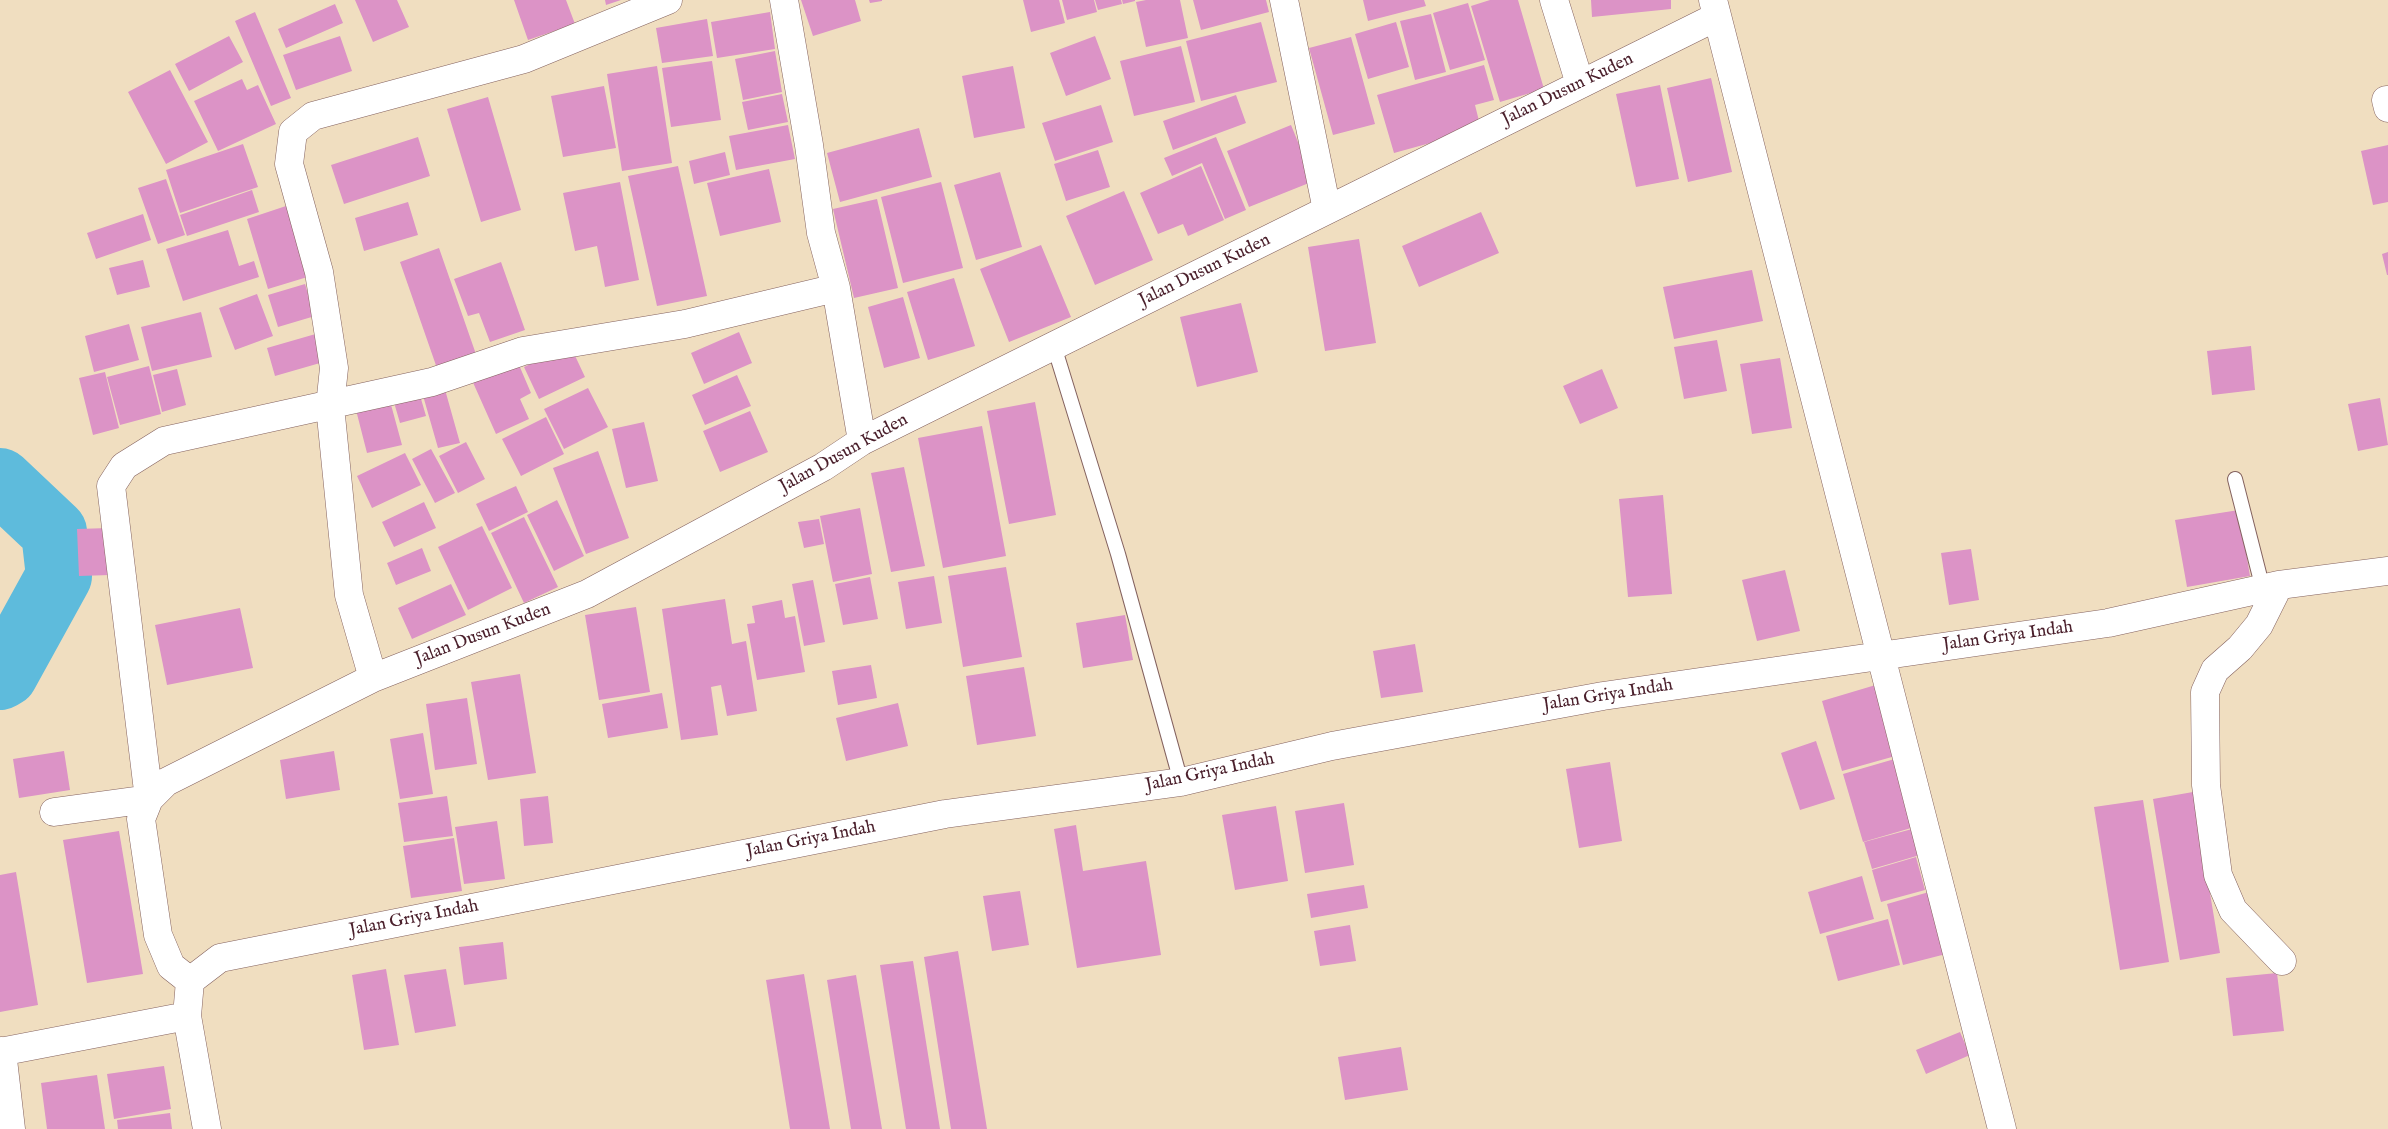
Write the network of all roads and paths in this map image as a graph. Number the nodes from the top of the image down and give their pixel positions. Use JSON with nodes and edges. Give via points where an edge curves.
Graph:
{"nodes":[{"id":1,"x":668,"y":0,"type":"edge"},
{"id":2,"x":784,"y":0,"type":"edge"},
{"id":3,"x":1284,"y":0,"type":"edge"},
{"id":4,"x":1554,"y":0,"type":"edge"},
{"id":5,"x":1714,"y":8,"type":"edge"},
{"id":6,"x":1580,"y":84,"type":"junction"},
{"id":7,"x":1327,"y":210,"type":"junction"},
{"id":8,"x":836,"y":288,"type":"junction"},
{"id":9,"x":1054,"y":346,"type":"junction"},
{"id":10,"x":330,"y":406,"type":"junction"},
{"id":11,"x":862,"y":441,"type":"junction"},
{"id":12,"x":2235,"y":479,"type":"dead end"},
{"id":13,"x":2388,"y":571,"type":"edge"},
{"id":14,"x":2271,"y":587,"type":"junction"},
{"id":15,"x":1882,"y":654,"type":"junction"},
{"id":16,"x":374,"y":678,"type":"junction"},
{"id":17,"x":1181,"y":782,"type":"junction"},
{"id":18,"x":149,"y":798,"type":"junction"},
{"id":19,"x":54,"y":812,"type":"dead end"},
{"id":20,"x":2282,"y":961,"type":"dead end"},
{"id":21,"x":190,"y":981,"type":"junction"},
{"id":22,"x":187,"y":1016,"type":"junction"},
{"id":23,"x":1,"y":1052,"type":"edge"},
{"id":24,"x":11,"y":1129,"type":"edge"},
{"id":25,"x":207,"y":1129,"type":"edge"},
{"id":26,"x":2002,"y":1129,"type":"edge"}],
"edges":[{"from":1,"to":10,"type":"street","via":[[524,59],[313,116],[292,132],[289,164],[319,272],[334,368]]},
{"from":2,"to":8,"type":"street","via":[[810,145],[821,233]]},
{"from":3,"to":7,"type":"street"},
{"from":4,"to":6,"type":"street"},
{"from":5,"to":6,"type":"street","name":"Jalan Dusun Kuden"},
{"from":5,"to":15,"type":"street"},
{"from":6,"to":7,"type":"street","name":"Jalan Dusun Kuden"},
{"from":7,"to":9,"type":"street","name":"Jalan Dusun Kuden"},
{"from":8,"to":10,"type":"street","via":[[685,324],[523,351],[432,382]]},
{"from":8,"to":11,"type":"street"},
{"from":9,"to":11,"type":"street","name":"Jalan Dusun Kuden"},
{"from":9,"to":17,"type":"lane","via":[[1118,554]]},
{"from":10,"to":16,"type":"street","via":[[349,595]]},
{"from":10,"to":18,"type":"street","via":[[164,441],[124,466],[111,486]]},
{"from":11,"to":16,"type":"street","name":"Jalan Dusun Kuden","via":[[823,467],[587,594]]},
{"from":12,"to":14,"type":"lane"},
{"from":13,"to":14,"type":"street","name":"Jalan Griya Indah"},
{"from":14,"to":15,"type":"street","name":"Jalan Griya Indah","via":[[2108,623]]},
{"from":14,"to":20,"type":"street","via":[[2259,626],[2215,670],[2205,692],[2206,785],[2218,875],[2233,910]]},
{"from":15,"to":17,"type":"street","name":"Jalan Griya Indah","via":[[1584,700],[1332,746]]},
{"from":15,"to":26,"type":"street"},
{"from":16,"to":18,"type":"street","name":"Jalan Dusun Kuden","via":[[166,782]]},
{"from":17,"to":21,"type":"street","name":"Jalan Griya Indah","via":[[944,814],[220,958]]},
{"from":18,"to":19,"type":"street"},
{"from":18,"to":21,"type":"street","name":"Jalan Dusun Kuden","via":[[141,819],[158,934],[171,966]]},
{"from":21,"to":22,"type":"street"},
{"from":22,"to":23,"type":"street"},
{"from":22,"to":25,"type":"street"},
{"from":23,"to":24,"type":"street"}]}
